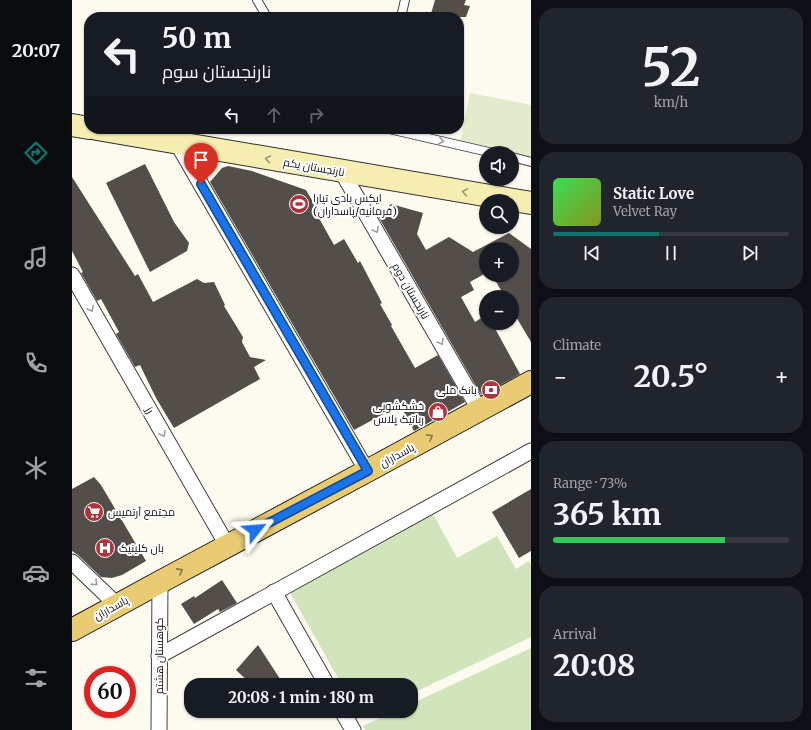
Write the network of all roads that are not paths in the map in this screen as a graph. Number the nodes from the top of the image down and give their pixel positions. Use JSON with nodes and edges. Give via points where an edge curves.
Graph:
{"nodes":[{"id":1,"x":257,"y":0,"type":"edge"},
{"id":2,"x":405,"y":0,"type":"edge"},
{"id":3,"x":264,"y":12,"type":"edge"},
{"id":4,"x":402,"y":12,"type":"edge"},
{"id":5,"x":72,"y":125,"type":"edge"},
{"id":6,"x":84,"y":127,"type":"edge"},
{"id":7,"x":126,"y":134,"type":"edge"},
{"id":8,"x":411,"y":134,"type":"edge"},
{"id":9,"x":177,"y":143,"type":"junction"},
{"id":10,"x":479,"y":150,"type":"edge"},
{"id":11,"x":519,"y":159,"type":"edge"},
{"id":12,"x":531,"y":162,"type":"edge"},
{"id":13,"x":342,"y":172,"type":"junction"},
{"id":14,"x":531,"y":203,"type":"edge"},
{"id":15,"x":72,"y":275,"type":"edge"},
{"id":16,"x":531,"y":382,"type":"edge"},
{"id":17,"x":479,"y":409,"type":"junction"},
{"id":18,"x":531,"y":451,"type":"edge"},
{"id":19,"x":368,"y":471,"type":"junction"},
{"id":20,"x":227,"y":545,"type":"junction"},
{"id":21,"x":72,"y":562,"type":"edge"},
{"id":22,"x":160,"y":582,"type":"junction"},
{"id":23,"x":274,"y":592,"type":"junction"},
{"id":24,"x":117,"y":605,"type":"junction"},
{"id":25,"x":72,"y":630,"type":"edge"},
{"id":26,"x":159,"y":656,"type":"junction"},
{"id":27,"x":323,"y":678,"type":"edge"},
{"id":28,"x":346,"y":718,"type":"edge"},
{"id":29,"x":159,"y":730,"type":"edge"},
{"id":30,"x":353,"y":730,"type":"edge"}],
"edges":[{"from":1,"to":3,"type":"lane"},
{"from":2,"to":4,"type":"lane"},
{"from":5,"to":6,"type":"main road"},
{"from":7,"to":9,"type":"main road","name":"نارنجستان یکم"},
{"from":8,"to":10,"type":"lane","one_way":true},
{"from":13,"to":9,"type":"main road","name":"نارنجستان یکم","one_way":true},
{"from":9,"to":19,"type":"street"},
{"from":11,"to":12,"type":"lane"},
{"from":14,"to":13,"type":"main road","name":"نارنجستان یکم","one_way":true},
{"from":13,"to":17,"type":"street","name":"نارنجستان دوم","one_way":true},
{"from":15,"to":20,"type":"street","name":"رز","one_way":true},
{"from":16,"to":17,"type":"main road","name":"پاسداران"},
{"from":19,"to":17,"type":"main road","name":"پاسداران","one_way":true},
{"from":18,"to":23,"type":"street"},
{"from":19,"to":20,"type":"main road","name":"پاسداران"},
{"from":22,"to":20,"type":"main road","name":"پاسداران","one_way":true},
{"from":21,"to":24,"type":"street","one_way":true},
{"from":22,"to":24,"type":"main road","name":"پاسداران"},
{"from":22,"to":26,"type":"street","name":"کوهستان هشتم"},
{"from":23,"to":26,"type":"street"},
{"from":23,"to":27,"type":"street"},
{"from":24,"to":25,"type":"main road","name":"پاسداران"},
{"from":26,"to":29,"type":"street","name":"کوهستان هشتم"},
{"from":28,"to":30,"type":"street"}]}
